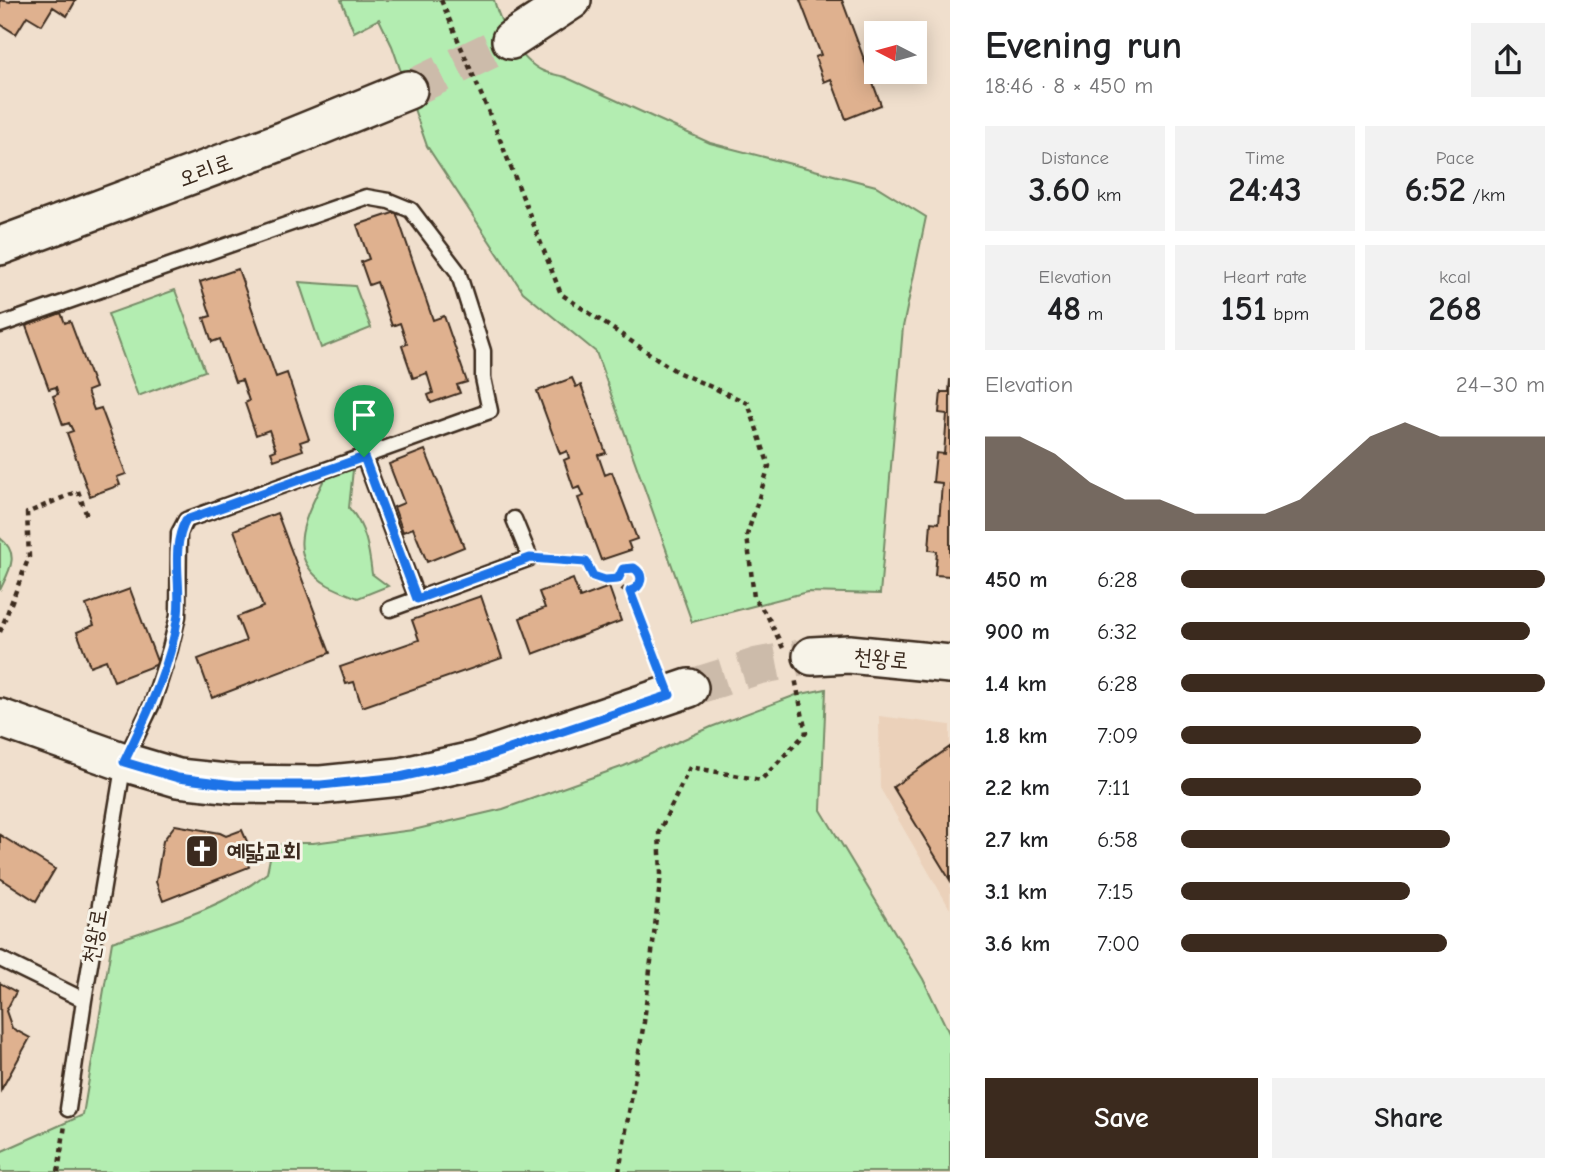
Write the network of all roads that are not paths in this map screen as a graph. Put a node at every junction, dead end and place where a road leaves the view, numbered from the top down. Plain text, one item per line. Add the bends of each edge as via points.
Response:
1 (572, 0) edge
2 (511, 40) tunnel mouth
3 (408, 90) tunnel mouth
4 (0, 246) edge
5 (0, 325) edge
6 (364, 457) junction
7 (514, 519) dead end
8 (417, 599) junction
9 (390, 609) dead end
10 (798, 662) tunnel mouth
11 (950, 664) edge
12 (679, 692) tunnel mouth
13 (0, 718) edge
14 (124, 762) junction
15 (0, 959) edge
16 (83, 1000) junction
17 (68, 1109) road end

1 - 2 street
3 - 4 street, 오리로
5 - 6 lane, 천왕로 via 366,197 389,201 411,210 458,272 483,351 490,411
6 - 8 lane
6 - 14 lane, 천왕로 via 186,520 179,533 178,616 170,649 153,702
7 - 8 lane via 530,558
8 - 9 lane
10 - 11 street, 천왕로 via 849,654
12 - 14 street via 477,760 400,777 321,785 235,785 178,778
13 - 14 street
14 - 16 lane, 천왕로
15 - 16 lane
16 - 17 lane, 천왕로

